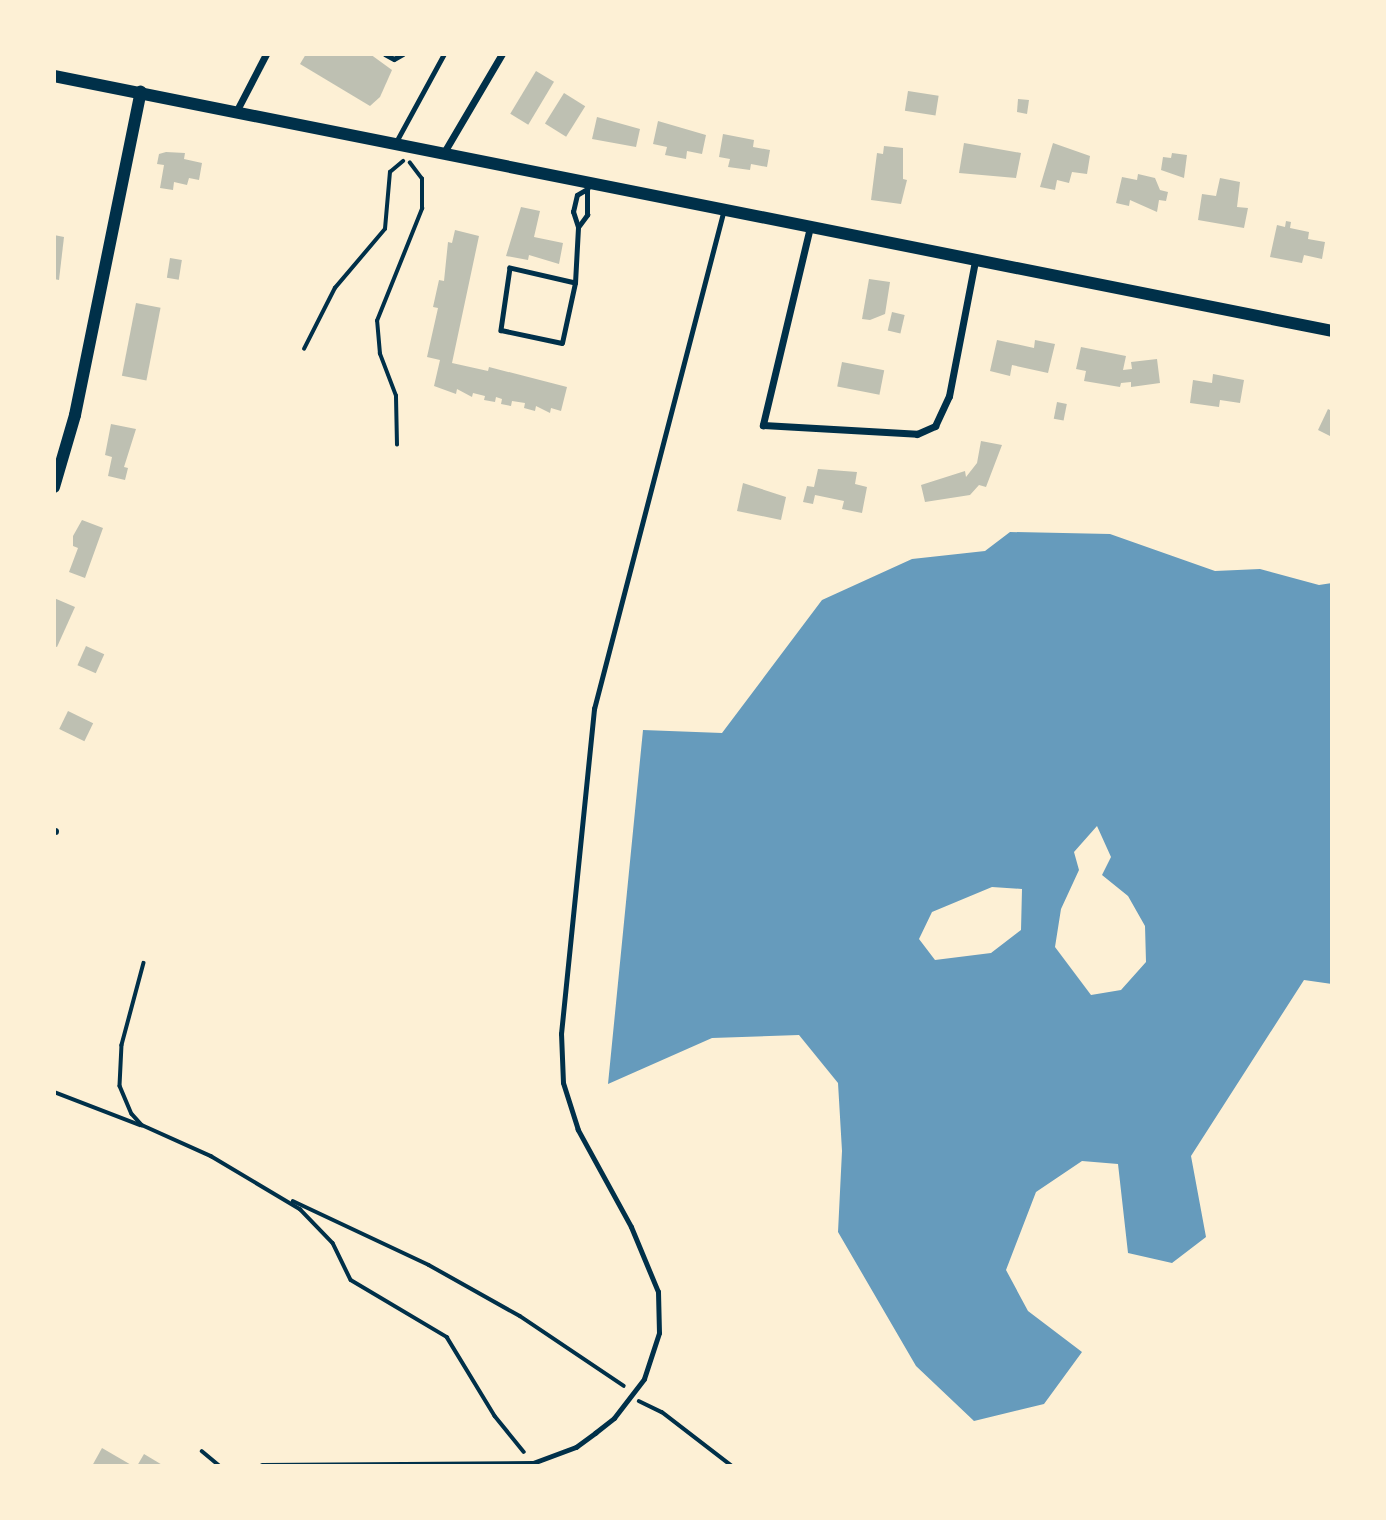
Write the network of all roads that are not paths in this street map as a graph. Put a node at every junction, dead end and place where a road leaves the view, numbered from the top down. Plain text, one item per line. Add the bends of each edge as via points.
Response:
1 (266, 54) edge
2 (385, 54) edge
3 (403, 54) edge
4 (444, 54) edge
5 (502, 54) edge
6 (54, 76) edge
7 (141, 92) junction
8 (237, 110) junction
9 (395, 143) junction
10 (443, 154) junction
11 (588, 185) junction
12 (723, 212) junction
13 (578, 227) junction
14 (810, 227) junction
15 (975, 261) junction
16 (575, 283) junction
17 (1332, 331) edge
18 (54, 487) edge
19 (262, 1465) edge

1 - 8 street
2 - 3 lane via 394,59
4 - 9 lane
5 - 10 street
6 - 7 main road
7 - 8 main road
7 - 18 main road via 75,415
8 - 9 main road
9 - 10 main road
10 - 11 main road
11 - 12 main road
11 - 13 lane via 591,199
11 - 13 lane via 575,204
12 - 14 main road
12 - 19 lane via 594,709 561,1034 563,1083 578,1130 631,1227 658,1292 659,1333 644,1379 632,1397 576,1447 533,1463
13 - 16 lane
14 - 15 main road
14 - 15 street via 763,425 917,435 935,426 949,396
15 - 17 main road
16 - 16 lane via 562,343 501,330 510,268

